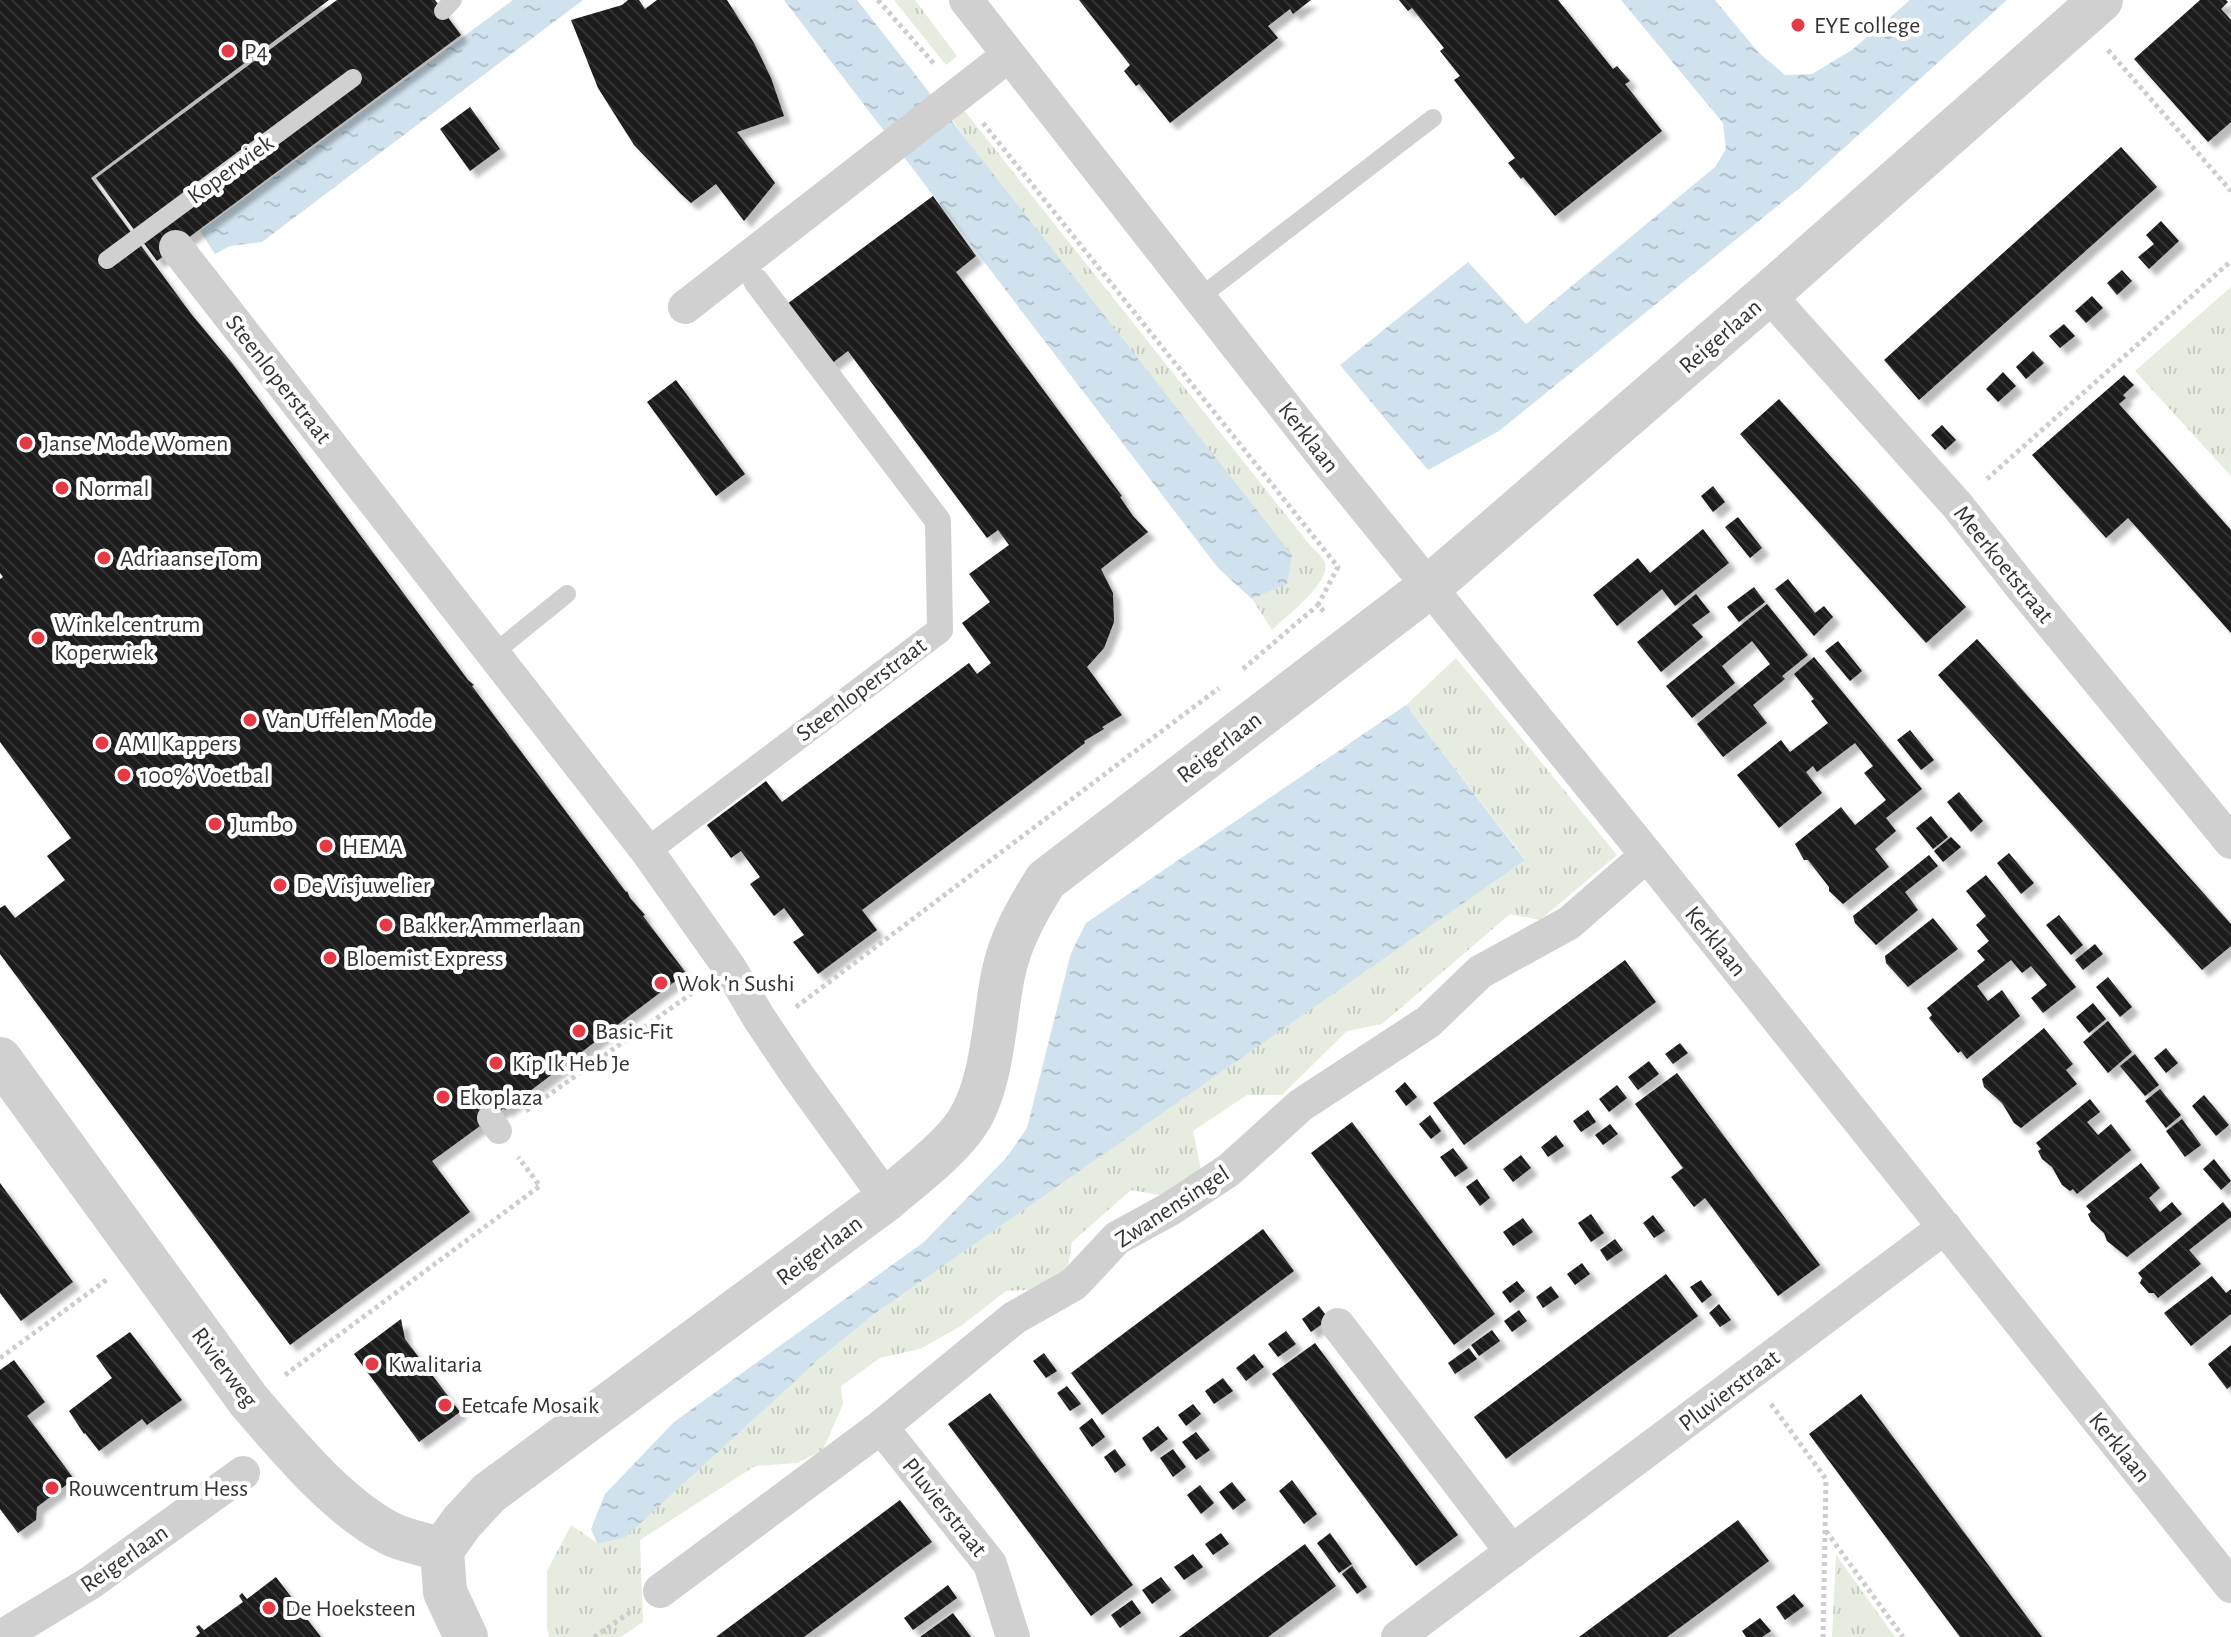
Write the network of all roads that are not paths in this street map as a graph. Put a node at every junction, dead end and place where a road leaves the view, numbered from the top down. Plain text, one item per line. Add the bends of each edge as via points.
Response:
1 (966, 0) edge
2 (2090, 9) edge
3 (1009, 55) junction
4 (353, 78) dead end
5 (1433, 118) dead end
6 (176, 247) dead end
7 (107, 260) dead end
8 (756, 281) dead end
9 (1768, 294) junction
10 (1200, 297) junction
11 (685, 307) dead end
12 (1429, 587) junction
13 (567, 594) dead end
14 (494, 653) junction
15 (2231, 842) edge
16 (647, 851) junction
17 (1647, 855) junction
18 (0, 1059) edge
19 (887, 1199) junction
20 (1945, 1227) junction
21 (1338, 1325) dead end
22 (881, 1427) junction
23 (243, 1473) dead end
24 (442, 1550) junction
25 (1512, 1552) junction
26 (2231, 1586) edge
27 (660, 1591) dead end
28 (1, 1637) edge
29 (466, 1637) edge
30 (1013, 1637) edge
31 (1398, 1637) edge

1 - 3 street, Kerklaan
2 - 9 street, Reigerlaan
3 - 10 street, Kerklaan
3 - 11 street
4 - 7 lane, Koperwiek
5 - 10 lane
6 - 14 street, Steenloperstraat
8 - 16 street, Steenloperstraat via 938,521 940,630
9 - 12 street, Reigerlaan
9 - 15 street, Meerkoetstraat via 1957,505
10 - 12 street, Kerklaan
12 - 17 street, Kerklaan
12 - 19 street, Reigerlaan via 1046,880 1022,917 1003,973 995,1037 967,1123
13 - 14 lane
14 - 16 street, Steenloperstraat
16 - 19 street, Steenloperstraat
17 - 20 street, Kerklaan
17 - 22 street, Zwanensingel via 1569,923 1480,972 1428,1022 1301,1105 1229,1170 1117,1238 1074,1284 1014,1318
18 - 24 street, Rivierweg via 249,1401 351,1505 389,1533
19 - 24 street, Reigerlaan via 489,1493
20 - 25 street, Pluvierstraat
20 - 26 street, Kerklaan
21 - 25 street
22 - 27 street, Zwanensingel
22 - 30 street, Pluvierstraat via 990,1564
23 - 28 street, Reigerlaan via 90,1583
24 - 29 street via 445,1592
25 - 31 street, Pluvierstraat

